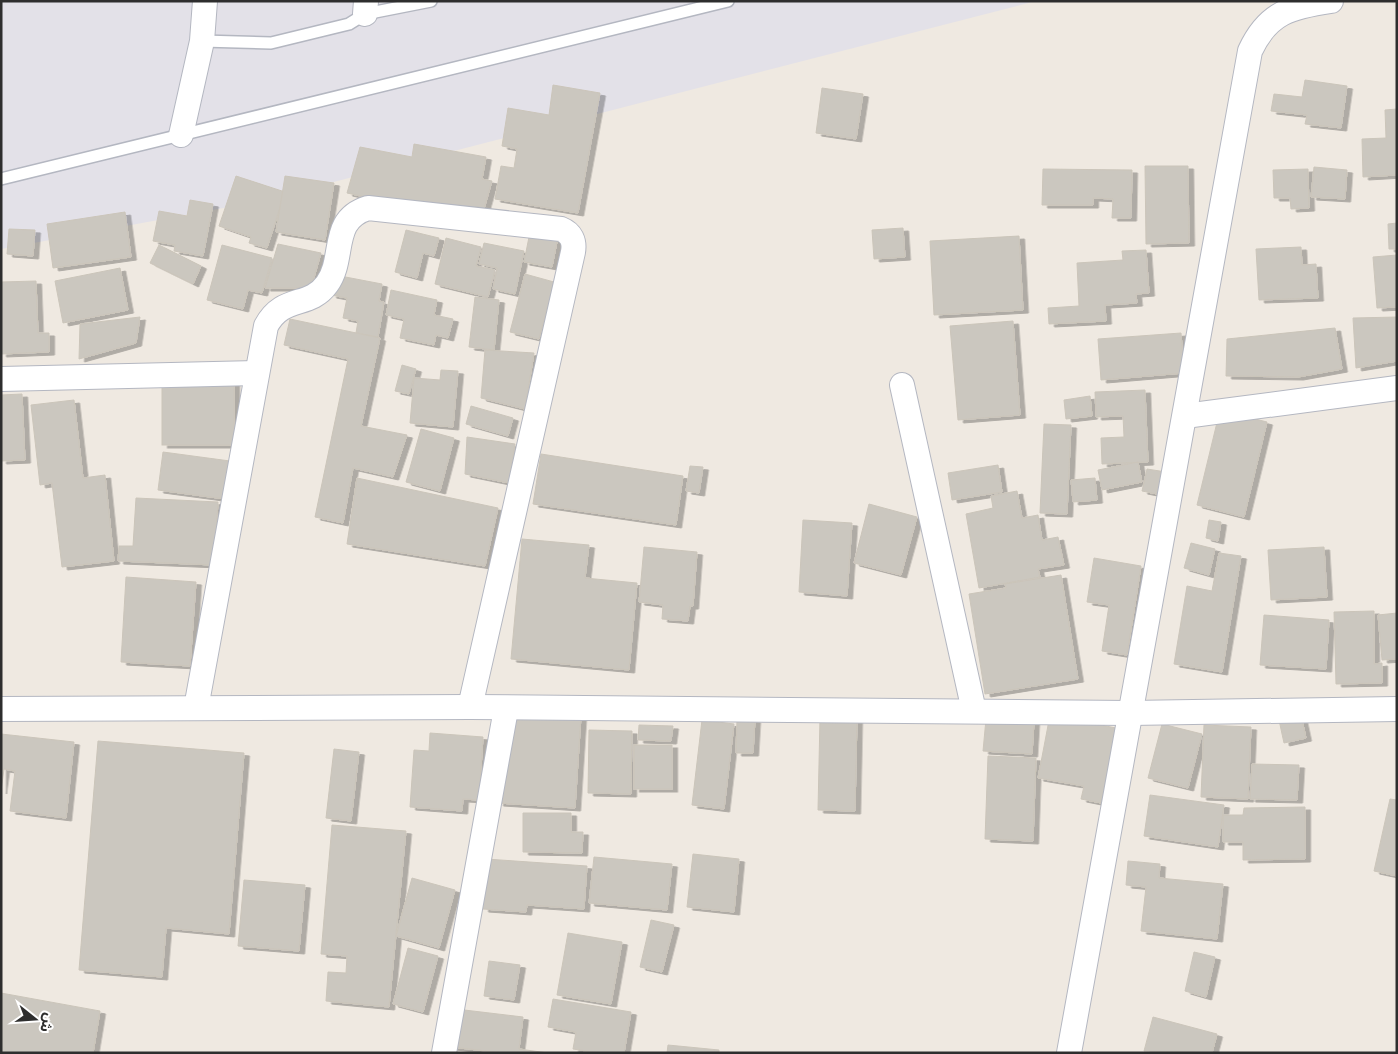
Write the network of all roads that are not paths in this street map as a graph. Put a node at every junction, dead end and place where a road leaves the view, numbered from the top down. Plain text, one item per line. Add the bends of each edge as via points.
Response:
1 (205, 1) edge
2 (431, 1) edge
3 (728, 1) edge
4 (1331, 1) edge
5 (366, 8) edge
6 (202, 41) junction
7 (181, 135) junction
8 (1, 179) edge
9 (257, 373) junction
10 (1, 380) edge
11 (902, 385) dead end
12 (1397, 388) edge
13 (1185, 416) junction
14 (470, 707) junction
15 (196, 708) junction
16 (1, 709) edge
17 (506, 709) junction
18 (1397, 709) edge
19 (974, 711) junction
20 (1130, 713) junction
21 (444, 1053) edge
22 (1069, 1053) edge

1 - 6 street
2 - 5 lane
3 - 7 lane
4 - 13 street via 1287,10 1258,34 1250,51
5 - 6 lane via 349,24 271,43
6 - 7 street
7 - 8 lane
9 - 10 street
9 - 14 street via 266,326 271,317 287,304 313,296 327,284 344,225 359,211 378,209 556,228 570,235 573,252
9 - 15 street
11 - 19 street
12 - 13 street
13 - 20 street
14 - 15 street
14 - 17 street
15 - 16 street
17 - 19 street
17 - 21 street
18 - 20 street
19 - 20 street
20 - 22 street

